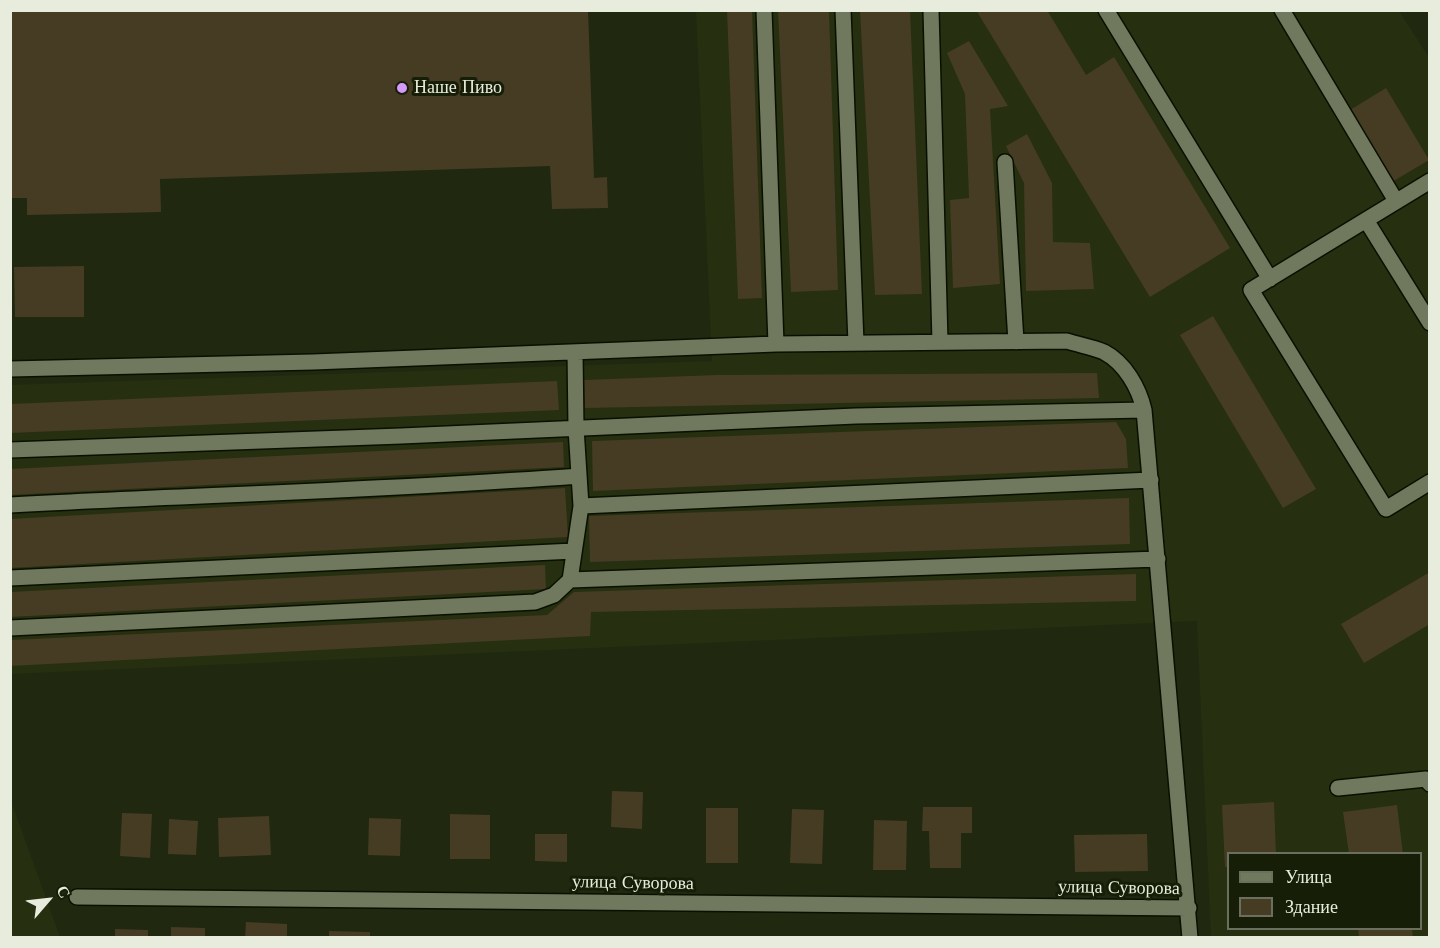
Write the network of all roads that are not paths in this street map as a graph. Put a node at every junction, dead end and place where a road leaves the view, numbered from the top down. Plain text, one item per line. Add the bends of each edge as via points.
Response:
1 (764, 10) edge
2 (843, 10) edge
3 (932, 10) edge
4 (1106, 10) edge
5 (1282, 10) edge
6 (1005, 162) dead end
7 (1430, 181) edge
8 (1396, 201) junction
9 (1366, 220) junction
10 (1270, 279) junction
11 (1430, 323) edge
12 (940, 342) junction
13 (1016, 342) junction
14 (856, 343) junction
15 (776, 344) junction
16 (575, 352) junction
17 (10, 369) edge
18 (1144, 410) junction
19 (576, 428) junction
20 (10, 450) edge
21 (579, 476) junction
22 (1151, 480) junction
23 (1430, 482) edge
24 (10, 505) edge
25 (581, 506) junction
26 (574, 551) junction
27 (1158, 559) junction
28 (10, 578) edge
29 (570, 580) junction
30 (10, 628) edge
31 (1430, 784) edge
32 (1338, 788) dead end
33 (77, 897) dead end
34 (1189, 908) junction
35 (1190, 938) edge

1 - 15 street
2 - 14 street
3 - 12 street
4 - 10 street
5 - 8 street
6 - 13 street
7 - 8 street
8 - 9 street
9 - 10 street
9 - 11 street
10 - 23 street via 1251,290 1386,509
12 - 13 street
12 - 14 street
13 - 18 street via 1067,341 1105,352 1125,370
14 - 15 street
15 - 16 street
16 - 17 street
16 - 19 street
18 - 19 street via 856,416
18 - 22 street
19 - 20 street
19 - 21 street
21 - 24 street
21 - 25 street
22 - 25 street
22 - 27 street
25 - 26 street
26 - 28 street
26 - 29 street
27 - 29 street
27 - 34 street
29 - 30 street via 554,595 535,602
31 - 32 street via 1426,779
33 - 34 street, улица Суворова
34 - 35 street

